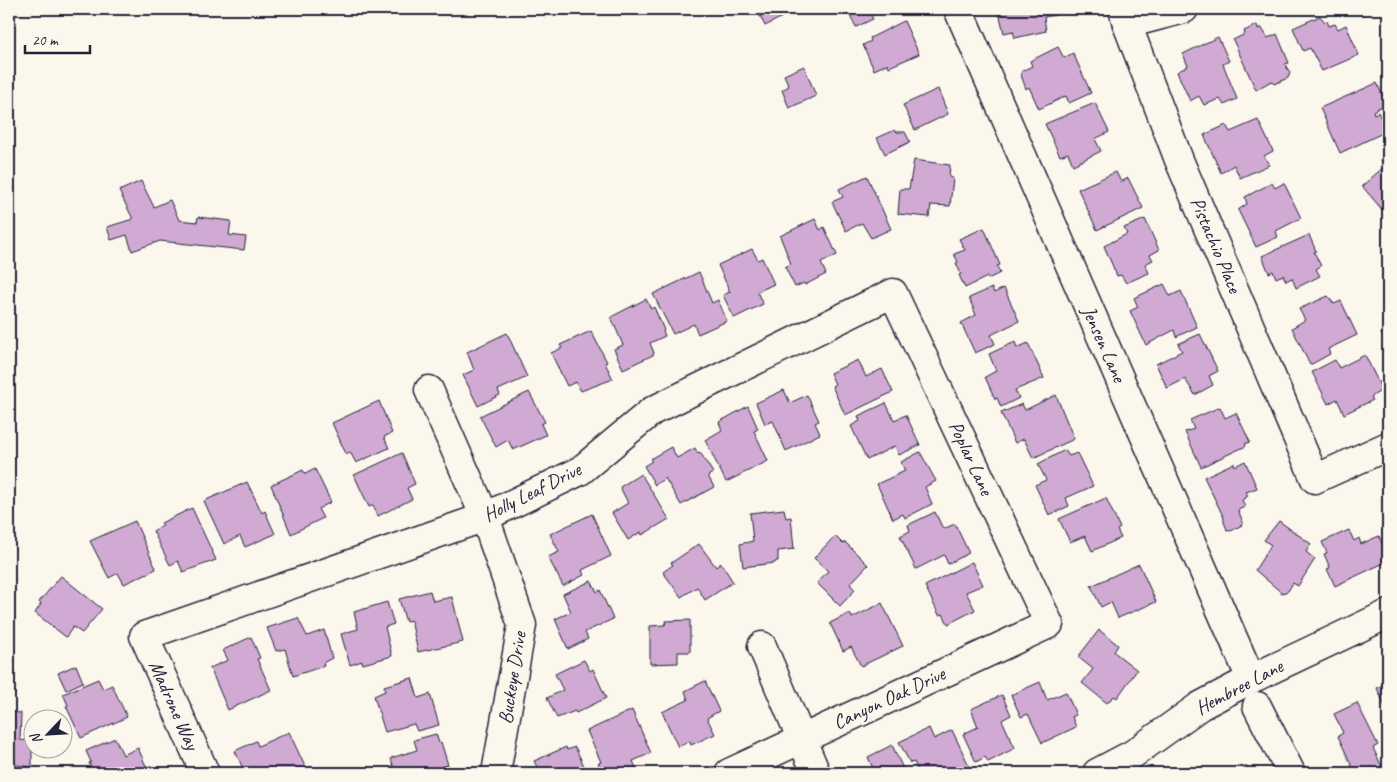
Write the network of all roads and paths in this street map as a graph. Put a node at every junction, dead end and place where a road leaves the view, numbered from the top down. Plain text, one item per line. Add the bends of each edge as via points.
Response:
1 (958, 9) edge
2 (1184, 9) edge
3 (1125, 17) edge
4 (893, 293) joint
5 (429, 390) dead end
6 (1388, 446) edge
7 (485, 517) junction
8 (1388, 614) edge
9 (1049, 624) joint
10 (144, 636) joint
11 (762, 646) dead end
12 (1251, 679) junction
13 (1257, 706) dead end
14 (802, 739) junction
15 (205, 773) edge
16 (496, 773) edge
17 (728, 773) edge
18 (816, 773) edge
19 (1097, 773) edge
20 (1291, 773) edge

1 - 12 street, Jensen Lane
2 - 3 street
3 - 6 street, Pistachio Place via 1179,160 1316,479
4 - 7 street, Holly Leaf Drive via 652,411 580,471
4 - 9 street, Poplar Lane
5 - 7 street, Buckeye Drive
7 - 10 street, Holly Leaf Drive
7 - 16 street, Buckeye Drive via 522,625
8 - 12 street, Hembree Lane
9 - 14 street, Canyon Oak Drive
10 - 15 street, Madrone Way
11 - 14 street
12 - 19 street, Hembree Lane via 1200,706 1133,754
13 - 20 street
14 - 17 street, Canyon Oak Drive
14 - 18 street

